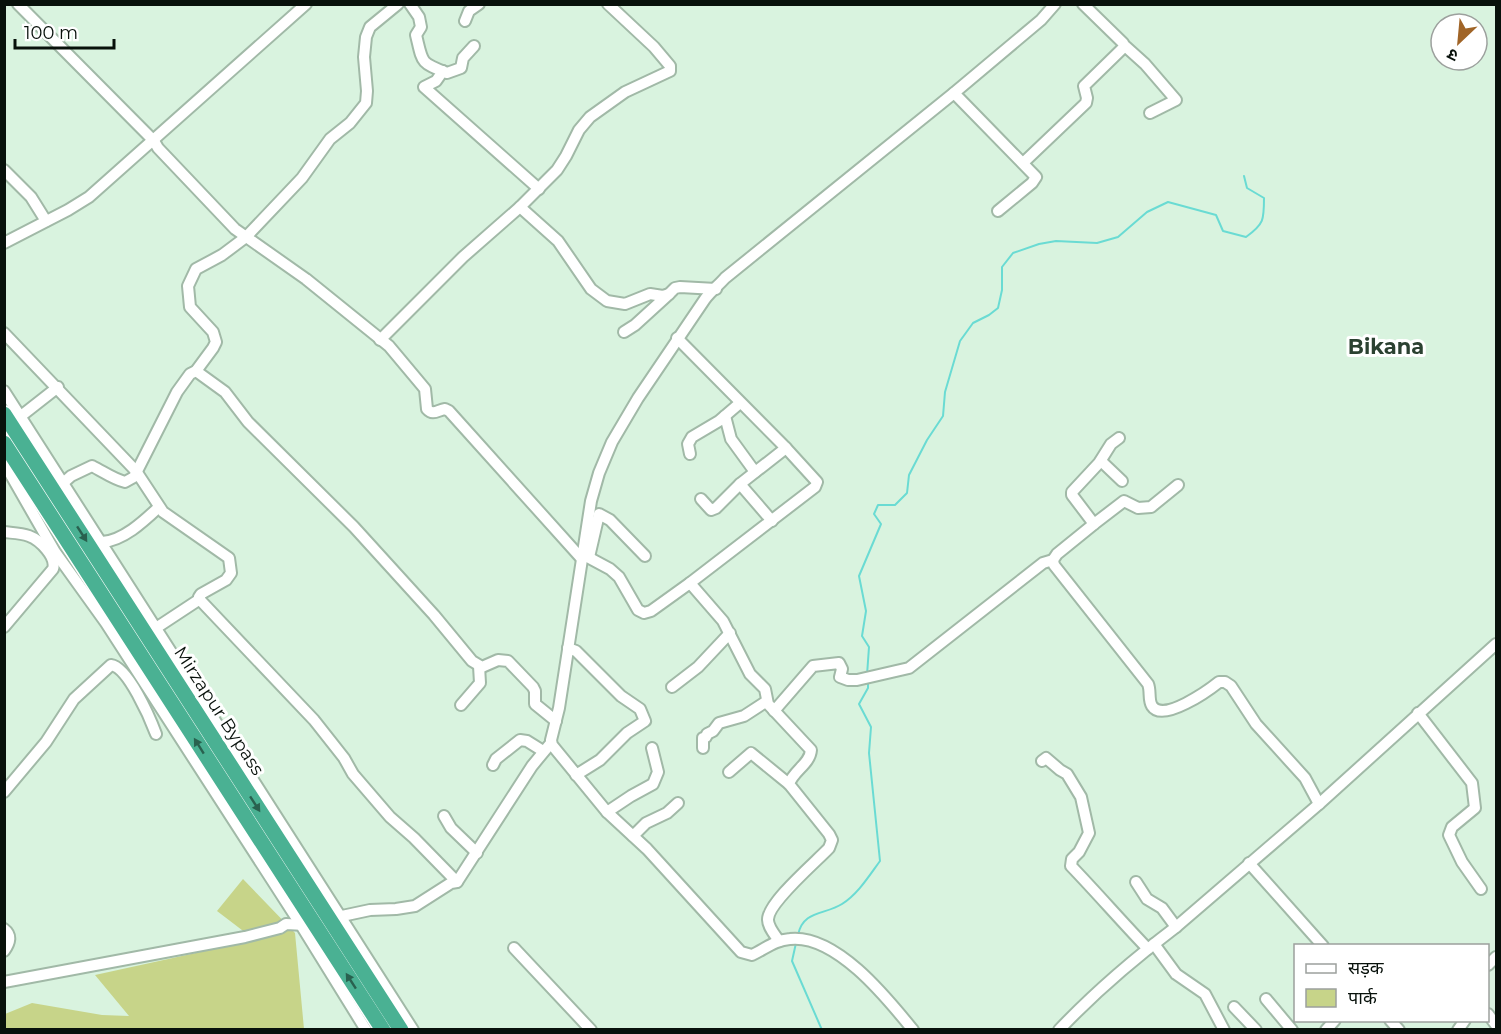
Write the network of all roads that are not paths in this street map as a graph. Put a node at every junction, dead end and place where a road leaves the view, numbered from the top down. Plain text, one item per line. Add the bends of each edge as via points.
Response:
1 (18, 4) edge
2 (306, 4) edge
3 (398, 4) edge
4 (410, 4) edge
5 (479, 4) edge
6 (608, 4) edge
7 (1055, 4) edge
8 (1083, 4) edge
9 (465, 21) dead end
10 (474, 46) dead end
11 (1125, 46) junction
12 (443, 71) junction
13 (954, 93) junction
14 (1150, 112) dead end
15 (155, 143) junction
16 (1023, 163) junction
17 (4, 170) edge
18 (539, 189) junction
19 (519, 207) junction
20 (998, 211) dead end
21 (46, 221) junction
22 (246, 237) junction
23 (4, 243) edge
24 (716, 289) junction
25 (669, 294) junction
26 (624, 332) dead end
27 (4, 333) edge
28 (380, 340) junction
29 (679, 340) junction
30 (196, 371) junction
31 (58, 387) junction
32 (4, 391) edge
33 (740, 403) junction
34 (4, 414) edge
35 (21, 416) junction
36 (724, 416) junction
37 (1119, 438) dead end
38 (4, 443) edge
39 (786, 448) junction
40 (690, 454) dead end
41 (1101, 461) junction
42 (4, 463) edge
43 (136, 471) junction
44 (755, 472) junction
45 (1122, 481) dead end
46 (62, 484) junction
47 (740, 484) junction
48 (1178, 485) dead end
49 (701, 499) dead end
50 (159, 507) junction
51 (772, 521) junction
52 (1094, 524) junction
53 (4, 532) edge
54 (102, 542) junction
55 (584, 556) junction
56 (645, 556) dead end
57 (1053, 560) junction
58 (690, 583) junction
59 (200, 598) junction
60 (4, 627) edge
61 (156, 628) junction
62 (730, 633) junction
63 (1497, 644) edge
64 (568, 648) junction
65 (128, 659) junction
66 (117, 666) junction
67 (479, 666) junction
68 (672, 687) dead end
69 (767, 701) junction
70 (461, 705) dead end
71 (774, 711) junction
72 (1418, 713) junction
73 (556, 721) junction
74 (156, 734) dead end
75 (547, 747) junction
76 (652, 748) dead end
77 (704, 748) dead end
78 (1042, 761) dead end
79 (493, 765) dead end
80 (729, 772) dead end
81 (576, 775) junction
82 (789, 784) junction
83 (4, 792) edge
84 (678, 803) dead end
85 (1319, 804) junction
86 (607, 812) junction
87 (444, 816) dead end
88 (633, 836) junction
89 (477, 853) junction
90 (1249, 863) junction
91 (457, 882) junction
92 (1136, 882) dead end
93 (1481, 889) dead end
94 (342, 916) dead end
95 (305, 925) junction
96 (1176, 927) junction
97 (4, 929) edge
98 (779, 941) junction
99 (1322, 944) edge
100 (1151, 947) junction
101 (514, 948) dead end
102 (4, 951) edge
103 (4, 982) edge
104 (1266, 999) dead end
105 (1234, 1007) dead end
106 (366, 1029) edge
107 (383, 1029) edge
108 (401, 1029) edge
109 (413, 1029) edge
110 (591, 1029) edge
111 (914, 1029) edge
112 (1059, 1029) edge
113 (1224, 1029) edge
114 (1256, 1029) edge
115 (1292, 1029) edge

1 - 15 street
2 - 15 street
3 - 22 street via 370,27 366,37 366,103
4 - 12 street via 421,27 416,35 421,60
5 - 9 street via 469,11
6 - 18 street via 654,47 671,69 596,112 579,130 561,165
7 - 13 street via 1035,26
8 - 11 street
10 - 12 street via 459,69
11 - 14 street via 1176,99
11 - 16 street via 1084,86 1086,103
12 - 18 street via 424,87
13 - 16 street
13 - 24 street
15 - 21 street via 89,197
15 - 22 street
16 - 20 street via 1035,180
17 - 21 street via 31,197
18 - 19 street
19 - 25 street via 558,241 591,289 607,301 625,304 650,294
19 - 28 street
21 - 23 street
22 - 28 street via 306,279
22 - 30 street via 196,269 188,286 190,307 216,339
24 - 25 street via 680,287
24 - 29 street via 705,299
25 - 26 street
27 - 31 street
28 - 55 street via 423,386 427,409 435,413 449,411
29 - 33 street
29 - 55 street via 604,457 594,487
30 - 43 street via 177,392
30 - 67 street via 225,392 248,422 354,527
31 - 35 street
31 - 43 street
32 - 35 street
33 - 36 street
33 - 39 street
34 -> 108 highway, Mirzapur Bypass
35 - 46 street
36 - 40 street via 692,437 688,444
36 - 44 street via 731,439
37 - 41 street
107 -> 38 highway
39 - 44 street
39 - 51 street via 817,482
41 - 45 street
41 - 52 street via 1072,494
42 - 65 street via 55,552
43 - 46 street via 125,482 92,466
43 - 50 street
44 - 47 street
46 - 54 street
47 - 49 street via 711,510
47 - 51 street
48 - 52 street via 1151,507 1138,508 1124,501
50 - 54 street via 143,522 111,541
50 - 59 street via 229,558 231,569 226,580
51 - 58 street
52 - 57 street
53 - 60 street via 36,540 55,565
54 - 61 street
55 - 56 street via 599,514
55 - 58 street via 619,577 638,610 644,613
55 - 64 street
57 - 71 street via 1043,563 1000,595 909,668 848,680 840,676 839,663 813,666
57 - 85 street via 1148,684 1156,710 1181,706 1219,682 1228,684 1256,724 1308,782
58 - 62 street
59 - 61 street
59 - 91 street via 314,720 390,817
61 - 109 street
62 - 68 street via 699,667
62 - 69 street via 750,674 765,689
63 - 72 street
64 - 73 street
64 - 81 street via 640,709 645,721
65 - 66 street
65 - 95 street
66 - 74 street via 138,696
66 - 83 street via 108,667 74,699 46,742
67 - 70 street via 480,683
67 - 73 street via 501,659 507,661 533,687 535,704
69 - 71 street
69 - 77 street via 744,716 719,723 703,738
71 - 82 street via 811,750
72 - 85 street
72 - 93 street via 1473,786 1475,808 1452,827 1449,836
73 - 75 street
75 - 79 street via 520,740
75 - 81 street
75 - 89 street
76 - 86 street via 658,772 653,784
78 - 100 street via 1047,758 1067,774 1081,797 1089,833 1071,866 1136,939
80 - 82 street via 751,753
81 - 86 street
82 - 98 street via 832,840 829,848 771,909 769,924
84 - 88 street
85 - 90 street
86 - 88 street
87 - 89 street
88 - 98 street via 741,952 752,955
89 - 91 street
90 - 96 street
90 - 99 street
91 - 94 street via 415,906
92 - 96 street via 1147,899 1162,908
95 - 103 street via 286,924 244,937
95 - 106 street
96 - 100 street
97 - 102 street via 10,940
98 - 111 street via 801,939 835,953 866,978
100 - 112 street
100 - 113 street via 1176,974 1205,994
101 - 110 street
104 - 115 street
105 - 114 street

